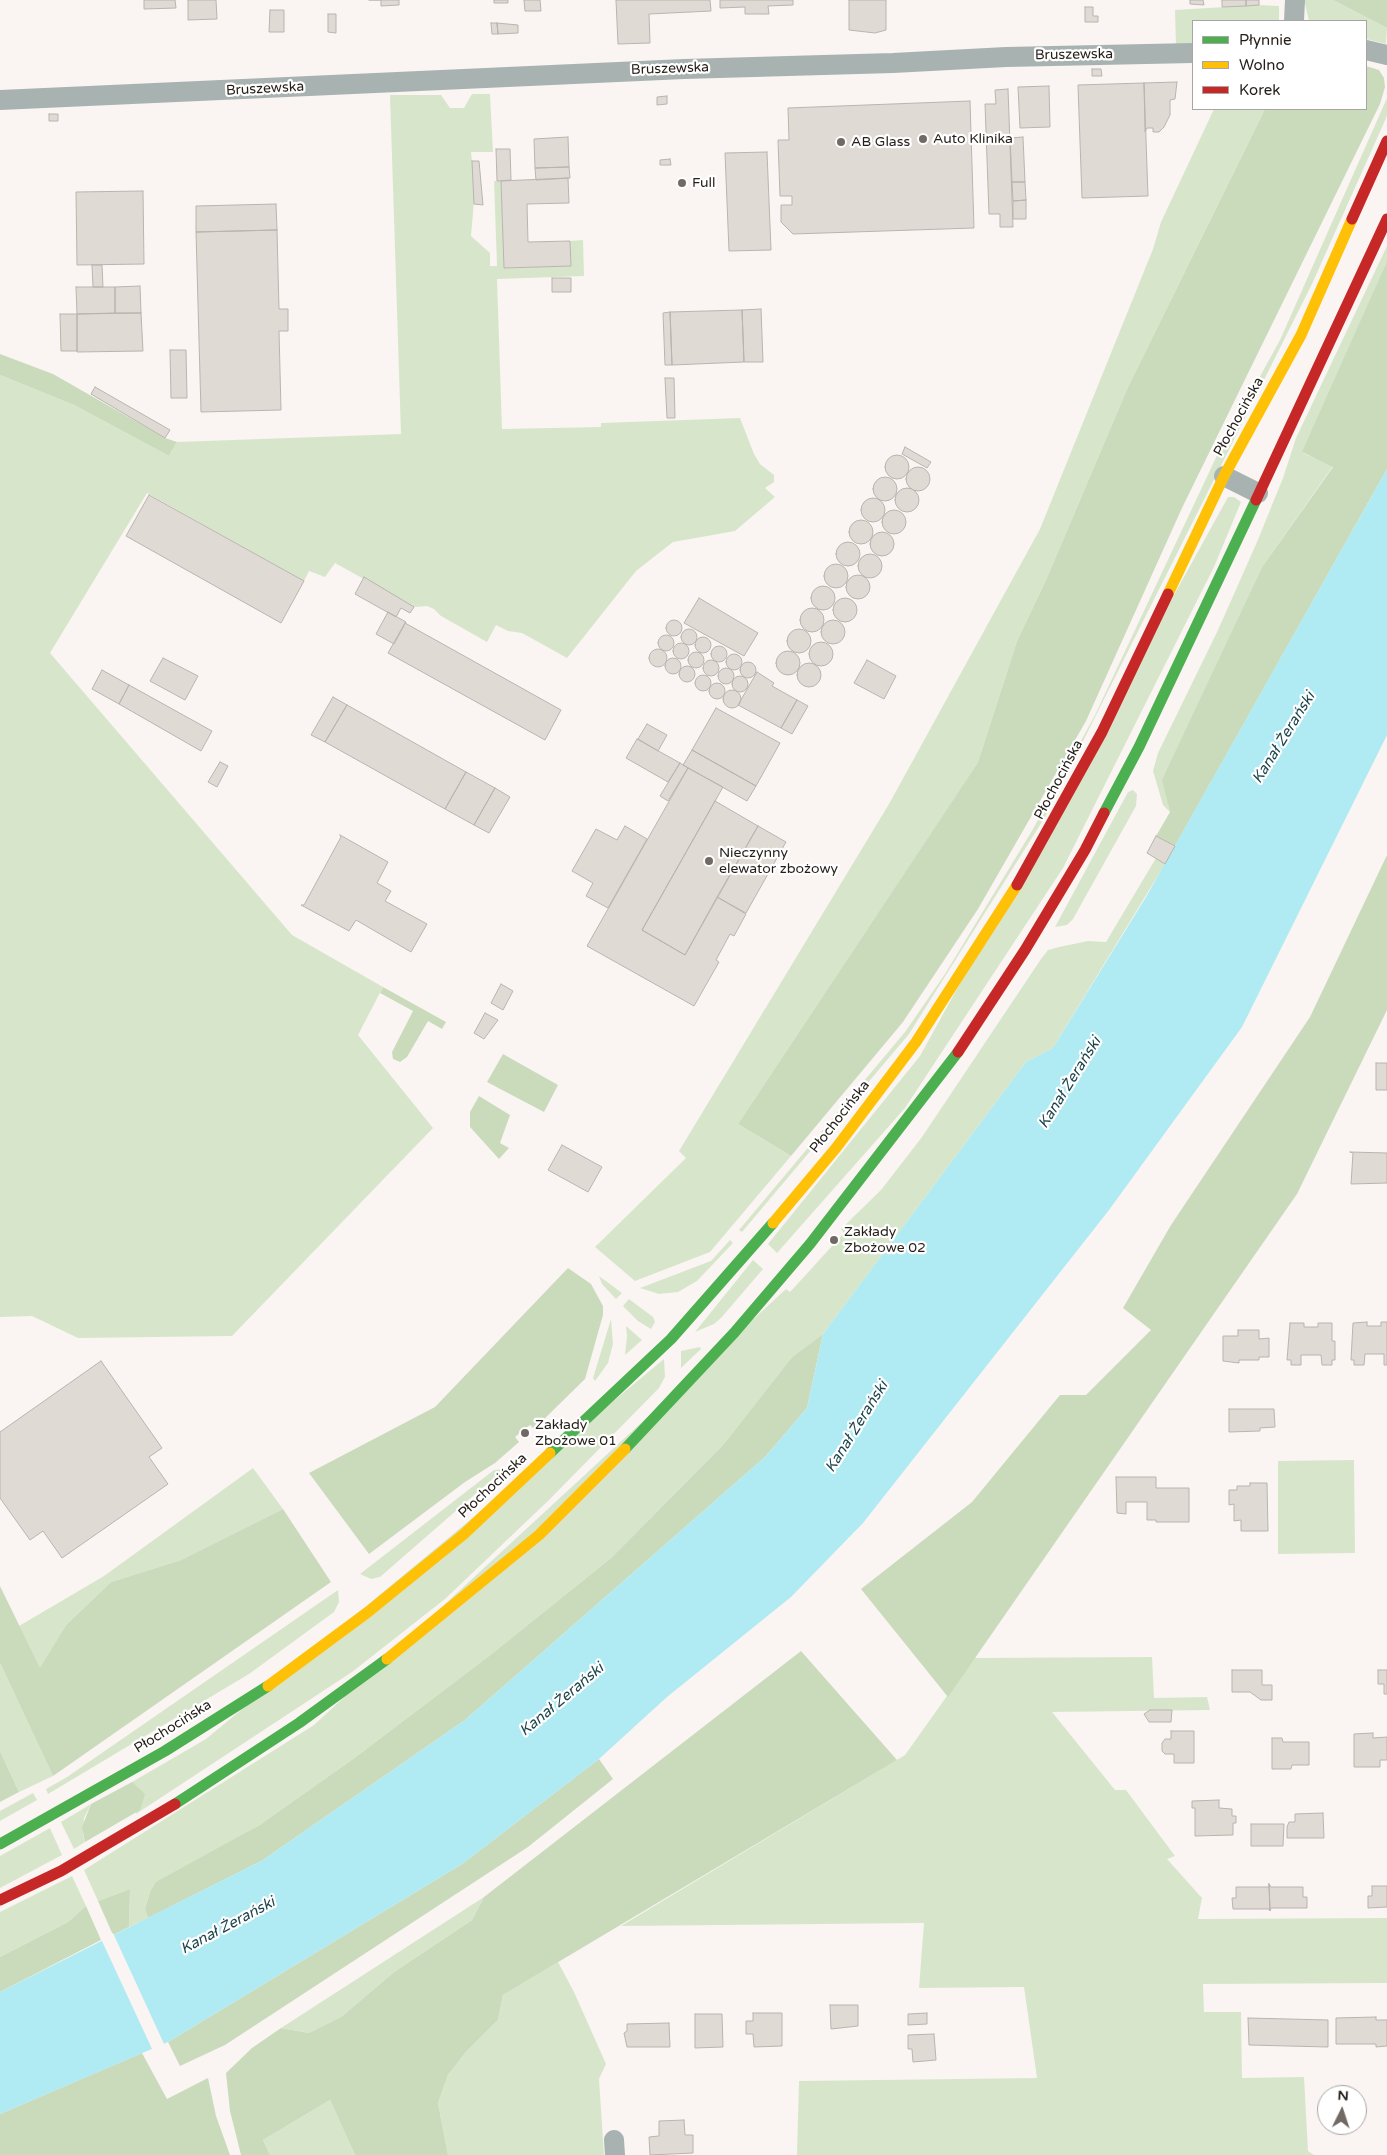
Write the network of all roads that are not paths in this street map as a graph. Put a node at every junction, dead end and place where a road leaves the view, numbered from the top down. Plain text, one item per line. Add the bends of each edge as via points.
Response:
1 (1295, 0) edge
2 (1294, 20) edge
3 (1367, 50) edge
4 (1192, 53) edge
5 (1387, 55) edge
6 (0, 100) edge
7 (1387, 141) edge
8 (1387, 219) edge
9 (1224, 476) junction
10 (1258, 494) junction
11 (0, 1844) edge
12 (0, 1900) edge

1 - 2 street
3 - 5 street
4 - 6 street, Bruszewska via 1006,56 693,68
7 - 9 main road, Płochocińska via 1301,335
8 - 10 main road
9 - 10 street
9 - 11 main road, Płochocińska via 1102,732 1004,907 916,1042 836,1148 746,1256 671,1339 591,1416 464,1534 368,1612 267,1686 164,1751
10 - 12 main road via 1139,747 1085,850 1025,950 912,1115 810,1244 734,1333 539,1535 402,1648 299,1723 188,1796 61,1871

